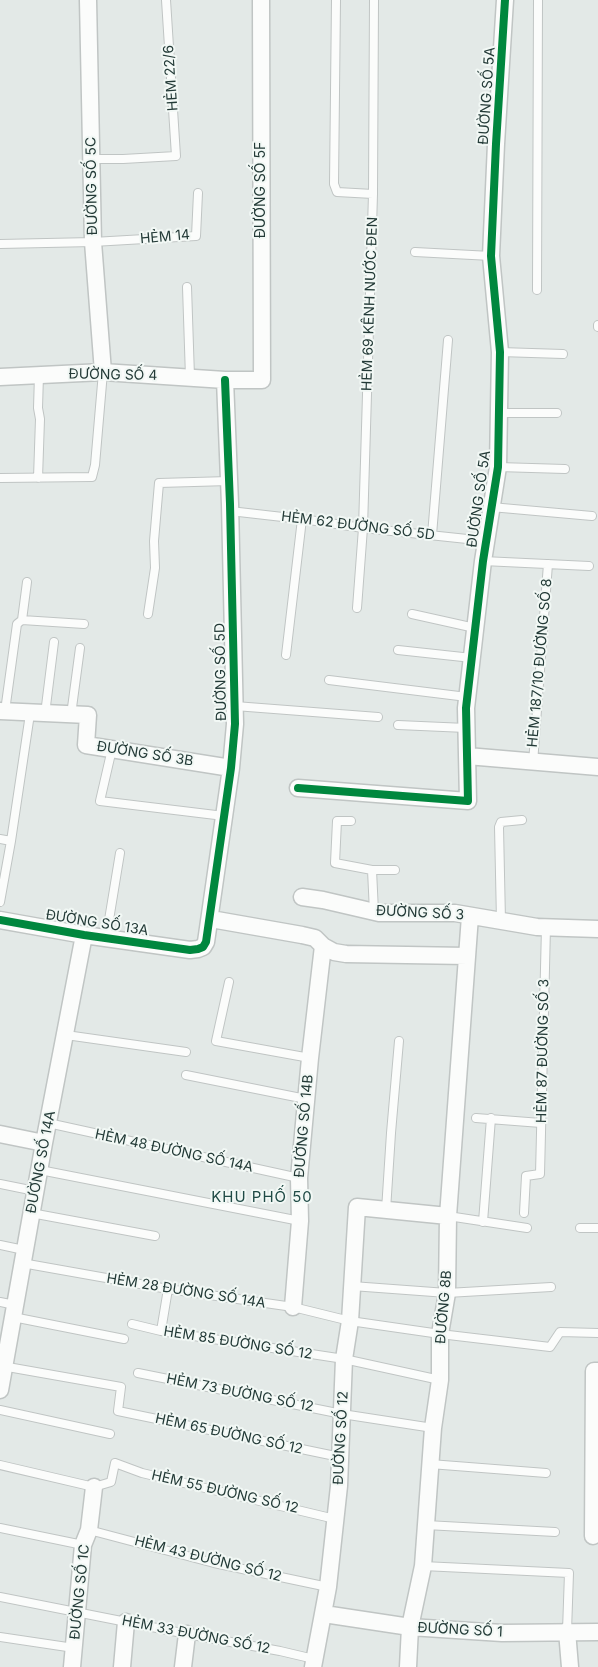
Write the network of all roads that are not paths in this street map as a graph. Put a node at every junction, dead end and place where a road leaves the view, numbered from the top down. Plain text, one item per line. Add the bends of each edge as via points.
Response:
1 (88, 0) edge
2 (166, 0) edge
3 (261, 0) edge
4 (336, 0) edge
5 (374, 0) edge
6 (505, 0) edge
7 (538, 0) edge
8 (91, 159) junction
9 (198, 193) dead end
10 (374, 194) junction
11 (93, 242) junction
12 (0, 244) edge
13 (415, 252) dead end
14 (491, 256) junction
15 (186, 287) dead end
16 (537, 290) dead end
17 (448, 340) dead end
18 (500, 352) junction
19 (563, 354) dead end
20 (103, 372) junction
21 (39, 375) junction
22 (0, 377) edge
23 (190, 377) junction
24 (225, 380) junction
25 (499, 413) junction
26 (557, 413) dead end
27 (498, 467) junction
28 (565, 470) dead end
29 (0, 478) edge
30 (38, 478) junction
31 (230, 481) junction
32 (490, 507) junction
33 (230, 511) junction
34 (592, 516) dead end
35 (302, 519) junction
36 (363, 528) junction
37 (432, 535) junction
38 (486, 541) junction
39 (483, 560) junction
40 (548, 564) junction
41 (589, 566) dead end
42 (27, 582) dead end
43 (357, 608) dead end
44 (148, 614) dead end
45 (412, 614) dead end
46 (22, 620) junction
47 (84, 624) dead end
48 (475, 628) junction
49 (54, 642) dead end
50 (80, 648) dead end
51 (398, 650) dead end
52 (286, 655) dead end
53 (472, 658) junction
54 (329, 680) dead end
55 (467, 697) junction
56 (235, 706) junction
57 (3, 711) edge
58 (37, 714) junction
59 (71, 715) junction
60 (378, 717) dead end
61 (398, 725) dead end
62 (466, 728) junction
63 (112, 749) junction
64 (467, 756) junction
65 (532, 762) junction
66 (598, 767) edge
67 (231, 768) junction
68 (298, 788) dead end
69 (224, 816) junction
70 (522, 820) dead end
71 (351, 821) dead end
72 (0, 839) edge
73 (11, 841) junction
74 (120, 853) dead end
75 (372, 870) junction
76 (394, 870) dead end
77 (302, 897) dead end
78 (0, 902) edge
79 (374, 912) junction
80 (470, 916) junction
81 (210, 919) junction
82 (0, 920) edge
83 (501, 921) junction
84 (546, 927) junction
85 (598, 929) edge
86 (84, 935) junction
87 (106, 938) junction
88 (323, 946) junction
89 (190, 950) joint
90 (467, 956) junction
91 (229, 982) dead end
92 (66, 1035) junction
93 (399, 1041) dead end
94 (186, 1052) dead end
95 (310, 1058) junction
96 (186, 1075) dead end
97 (307, 1099) junction
98 (476, 1118) dead end
99 (491, 1118) junction
100 (48, 1123) junction
101 (542, 1123) junction
102 (0, 1134) edge
103 (44, 1143) junction
104 (40, 1170) junction
105 (300, 1178) junction
106 (0, 1184) edge
107 (36, 1191) junction
108 (386, 1210) junction
109 (524, 1213) dead end
110 (31, 1214) junction
111 (448, 1216) junction
112 (300, 1221) junction
113 (483, 1222) junction
114 (527, 1228) dead end
115 (580, 1228) dead end
116 (598, 1228) edge
117 (154, 1236) dead end
118 (0, 1245) edge
119 (23, 1257) junction
120 (352, 1286) junction
121 (551, 1287) dead end
122 (168, 1289) junction
123 (447, 1294) junction
124 (293, 1307) junction
125 (9, 1308) edge
126 (350, 1321) junction
127 (132, 1324) dead end
128 (161, 1331) junction
129 (440, 1334) junction
130 (598, 1334) edge
131 (124, 1340) dead end
132 (344, 1359) junction
133 (2, 1366) edge
134 (598, 1371) edge
135 (138, 1373) dead end
136 (440, 1380) junction
137 (0, 1390) edge
138 (0, 1410) edge
139 (342, 1414) junction
140 (433, 1428) junction
141 (110, 1434) dead end
142 (340, 1457) junction
143 (430, 1464) junction
144 (0, 1465) edge
145 (546, 1473) dead end
146 (94, 1487) junction
147 (335, 1519) junction
148 (426, 1525) junction
149 (0, 1528) edge
150 (555, 1532) dead end
151 (593, 1536) dead end
152 (86, 1538) junction
153 (423, 1566) junction
154 (328, 1587) junction
155 (0, 1597) edge
156 (77, 1612) junction
157 (324, 1614) junction
158 (126, 1622) junction
159 (410, 1628) junction
160 (567, 1631) junction
161 (598, 1632) edge
162 (186, 1634) junction
163 (0, 1637) edge
164 (74, 1648) junction
165 (314, 1663) edge
166 (72, 1667) edge
167 (122, 1667) edge
168 (183, 1667) edge
169 (408, 1667) edge
170 (570, 1667) edge

1 - 8 street, ĐƯỜNG SỐ 5C
2 - 8 lane, HẺM 22/6 via 176,156
3 - 24 street, ĐƯỜNG SỐ 5F via 262,380
4 - 10 lane via 334,184 337,192
5 - 10 lane, HẺM 69 KÊNH NƯỚC ĐEN
6 - 14 street, ĐƯỜNG SỐ 5A
7 - 16 lane
8 - 11 street, ĐƯỜNG SỐ 5C
9 - 11 lane, HẺM 14 via 196,236
10 - 36 lane, HẺM 69 KÊNH NƯỚC ĐEN
11 - 12 lane
11 - 20 street, ĐƯỜNG SỐ 5C
13 - 14 lane
14 - 18 street, ĐƯỜNG SỐ 5A
15 - 23 lane
17 - 37 lane
18 - 19 lane
18 - 25 street, ĐƯỜNG SỐ 5A
20 - 21 street, ĐƯỜNG SỐ 4
20 - 23 street, ĐƯỜNG SỐ 4
20 - 30 lane via 92,477
21 - 22 street, ĐƯỜNG SỐ 4
21 - 30 lane
23 - 24 street, ĐƯỜNG SỐ 4
24 - 31 street, ĐƯỜNG SỐ 5D
25 - 26 lane
25 - 27 street, ĐƯỜNG SỐ 5A
27 - 28 lane
27 - 32 street, ĐƯỜNG SỐ 5A
29 - 30 lane
31 - 33 street, ĐƯỜNG SỐ 5D
31 - 44 lane via 159,483 154,541 156,568
32 - 34 lane
32 - 38 street, ĐƯỜNG SỐ 5A
33 - 35 lane, HẺM 62 ĐƯỜNG SỐ 5D
33 - 56 street, ĐƯỜNG SỐ 5D
35 - 36 lane, HẺM 62 ĐƯỜNG SỐ 5D
35 - 52 lane
36 - 37 lane, HẺM 62 ĐƯỜNG SỐ 5D
36 - 43 lane, HẺM 69 KÊNH NƯỚC ĐEN
37 - 38 lane, HẺM 62 ĐƯỜNG SỐ 5D
38 - 39 street, ĐƯỜNG SỐ 5A
39 - 40 lane
39 - 48 street, ĐƯỜNG SỐ 5A
40 - 41 lane
40 - 65 lane, HẺM 187/10 ĐƯỜNG SỐ 8
42 - 46 lane
45 - 48 lane
46 - 47 lane
46 - 57 lane via 16,624
48 - 53 street, ĐƯỜNG SỐ 5A
49 - 58 lane
50 - 59 lane
51 - 53 lane
53 - 55 street, ĐƯỜNG SỐ 5A
54 - 55 lane
55 - 62 street, ĐƯỜNG SỐ 5A
56 - 60 lane
56 - 67 street, ĐƯỜNG SỐ 5D
57 - 58 street, ĐƯỜNG SỐ 3B
58 - 59 street, ĐƯỜNG SỐ 3B
58 - 73 lane
59 - 63 street, ĐƯỜNG SỐ 3B via 88,715 86,745
61 - 62 lane
62 - 64 street, ĐƯỜNG SỐ 5A
63 - 67 street, ĐƯỜNG SỐ 3B
63 - 69 lane via 100,801
64 - 65 street
64 - 68 street, ĐƯỜNG SỐ 5A via 468,801
65 - 66 street
67 - 69 street, ĐƯỜNG SỐ 5D
69 - 81 street, ĐƯỜNG SỐ 5D
70 - 83 lane via 501,822 499,827
71 - 75 lane via 337,821 335,863
72 - 73 lane
73 - 78 lane
74 - 87 lane
75 - 76 lane
75 - 79 lane
77 - 79 street, ĐƯỜNG SỐ 3
79 - 80 street, ĐƯỜNG SỐ 3
80 - 83 street, ĐƯỜNG SỐ 3
80 - 90 street, ĐƯỜNG 8B
81 - 88 street via 302,934
81 - 89 street, ĐƯỜNG SỐ 5D via 204,946
82 - 86 street, ĐƯỜNG SỐ 13A
83 - 84 street, ĐƯỜNG SỐ 3
84 - 85 street, ĐƯỜNG SỐ 3
84 - 101 lane, HẺM 87 ĐƯỜNG SỐ 3
86 - 87 street, ĐƯỜNG SỐ 13A
86 - 92 street, ĐƯỜNG SỐ 14A
87 - 89 street, ĐƯỜNG SỐ 13A
88 - 90 street via 346,954
88 - 95 street, ĐƯỜNG SỐ 14B
90 - 111 street, ĐƯỜNG 8B
91 - 95 lane via 216,1041
92 - 94 lane
92 - 100 street, ĐƯỜNG SỐ 14A
93 - 108 lane
95 - 97 street, ĐƯỜNG SỐ 14B
96 - 97 lane
97 - 105 street, ĐƯỜNG SỐ 14B
98 - 99 lane
99 - 101 lane
99 - 113 lane
100 - 103 street, ĐƯỜNG SỐ 14A
100 - 105 lane, HẺM 48 ĐƯỜNG SỐ 14A
101 - 109 lane, HẺM 87 ĐƯỜNG SỐ 3 via 540,1174 526,1176
102 - 103 street
103 - 104 street, ĐƯỜNG SỐ 14A
104 - 107 street, ĐƯỜNG SỐ 14A
104 - 112 lane
105 - 112 street, ĐƯỜNG SỐ 14B
106 - 107 lane
107 - 110 street, ĐƯỜNG SỐ 14A
108 - 111 street
108 - 120 street, ĐƯỜNG SỐ 12 via 357,1207
110 - 117 lane
110 - 119 street, ĐƯỜNG SỐ 14A
111 - 113 lane
111 - 123 street, ĐƯỜNG 8B
112 - 124 street, ĐƯỜNG SỐ 14B
113 - 114 lane
115 - 116 lane
118 - 119 lane, HẺM 28 ĐƯỜNG SỐ 14A
119 - 122 lane, HẺM 28 ĐƯỜNG SỐ 14A
119 - 125 street, ĐƯỜNG SỐ 14A
120 - 123 lane
120 - 126 street, ĐƯỜNG SỐ 12
121 - 123 lane
122 - 124 lane, HẺM 28 ĐƯỜNG SỐ 14A
122 - 128 lane
123 - 129 street, ĐƯỜNG 8B
124 - 126 lane, HẺM 28 ĐƯỜNG SỐ 14A
125 - 131 lane
125 - 133 street, ĐƯỜNG SỐ 14A
126 - 129 lane, HẺM 28 ĐƯỜNG SỐ 14A
126 - 132 street, ĐƯỜNG SỐ 12
127 - 128 lane, HẺM 85 ĐƯỜNG SỐ 12
128 - 132 lane, HẺM 85 ĐƯỜNG SỐ 12
129 - 130 lane, HẺM 28 ĐƯỜNG SỐ 14A via 550,1347 560,1332
129 - 136 street, ĐƯỜNG 8B
132 - 136 lane, HẺM 85 ĐƯỜNG SỐ 12
132 - 139 street, ĐƯỜNG SỐ 12
133 - 137 street, ĐƯỜNG SỐ 14A
133 - 142 lane, HẺM 65 ĐƯỜNG SỐ 12 via 120,1387 118,1411
134 - 151 street via 594,1371
135 - 139 lane, HẺM 73 ĐƯỜNG SỐ 12
136 - 140 street, ĐƯỜNG 8B
138 - 141 lane
139 - 140 lane, HẺM 73 ĐƯỜNG SỐ 12
139 - 142 street, ĐƯỜNG SỐ 12
140 - 143 street, ĐƯỜNG 8B
142 - 147 street, ĐƯỜNG SỐ 12
143 - 145 lane
143 - 148 street, ĐƯỜNG 8B
144 - 146 lane
146 - 147 lane, HẺM 55 ĐƯỜNG SỐ 12 via 111,1482 115,1463 142,1473
146 - 152 street, ĐƯỜNG SỐ 1C
147 - 154 street, ĐƯỜNG SỐ 12
148 - 150 lane
148 - 153 street, ĐƯỜNG 8B
149 - 152 lane, HẺM 43 ĐƯỜNG SỐ 12
152 - 154 lane, HẺM 43 ĐƯỜNG SỐ 12
152 - 156 street, ĐƯỜNG SỐ 1C
153 - 159 street, ĐƯỜNG 8B
153 - 160 lane via 569,1573
154 - 157 street, ĐƯỜNG SỐ 12
155 - 156 lane, HẺM 33 ĐƯỜNG SỐ 12
156 - 158 lane, HẺM 33 ĐƯỜNG SỐ 12
156 - 164 street, ĐƯỜNG SỐ 1C
157 - 159 street, ĐƯỜNG SỐ 1
157 - 165 street, ĐƯỜNG SỐ 12
158 - 162 lane, HẺM 33 ĐƯỜNG SỐ 12
158 - 167 street
159 - 160 street, ĐƯỜNG SỐ 1 via 502,1633
159 - 169 street, ĐƯỜNG 8B
160 - 161 street, ĐƯỜNG SỐ 1
160 - 170 street
162 - 165 lane, HẺM 33 ĐƯỜNG SỐ 12 via 280,1651
162 - 168 street
163 - 164 lane
164 - 166 street, ĐƯỜNG SỐ 1C

